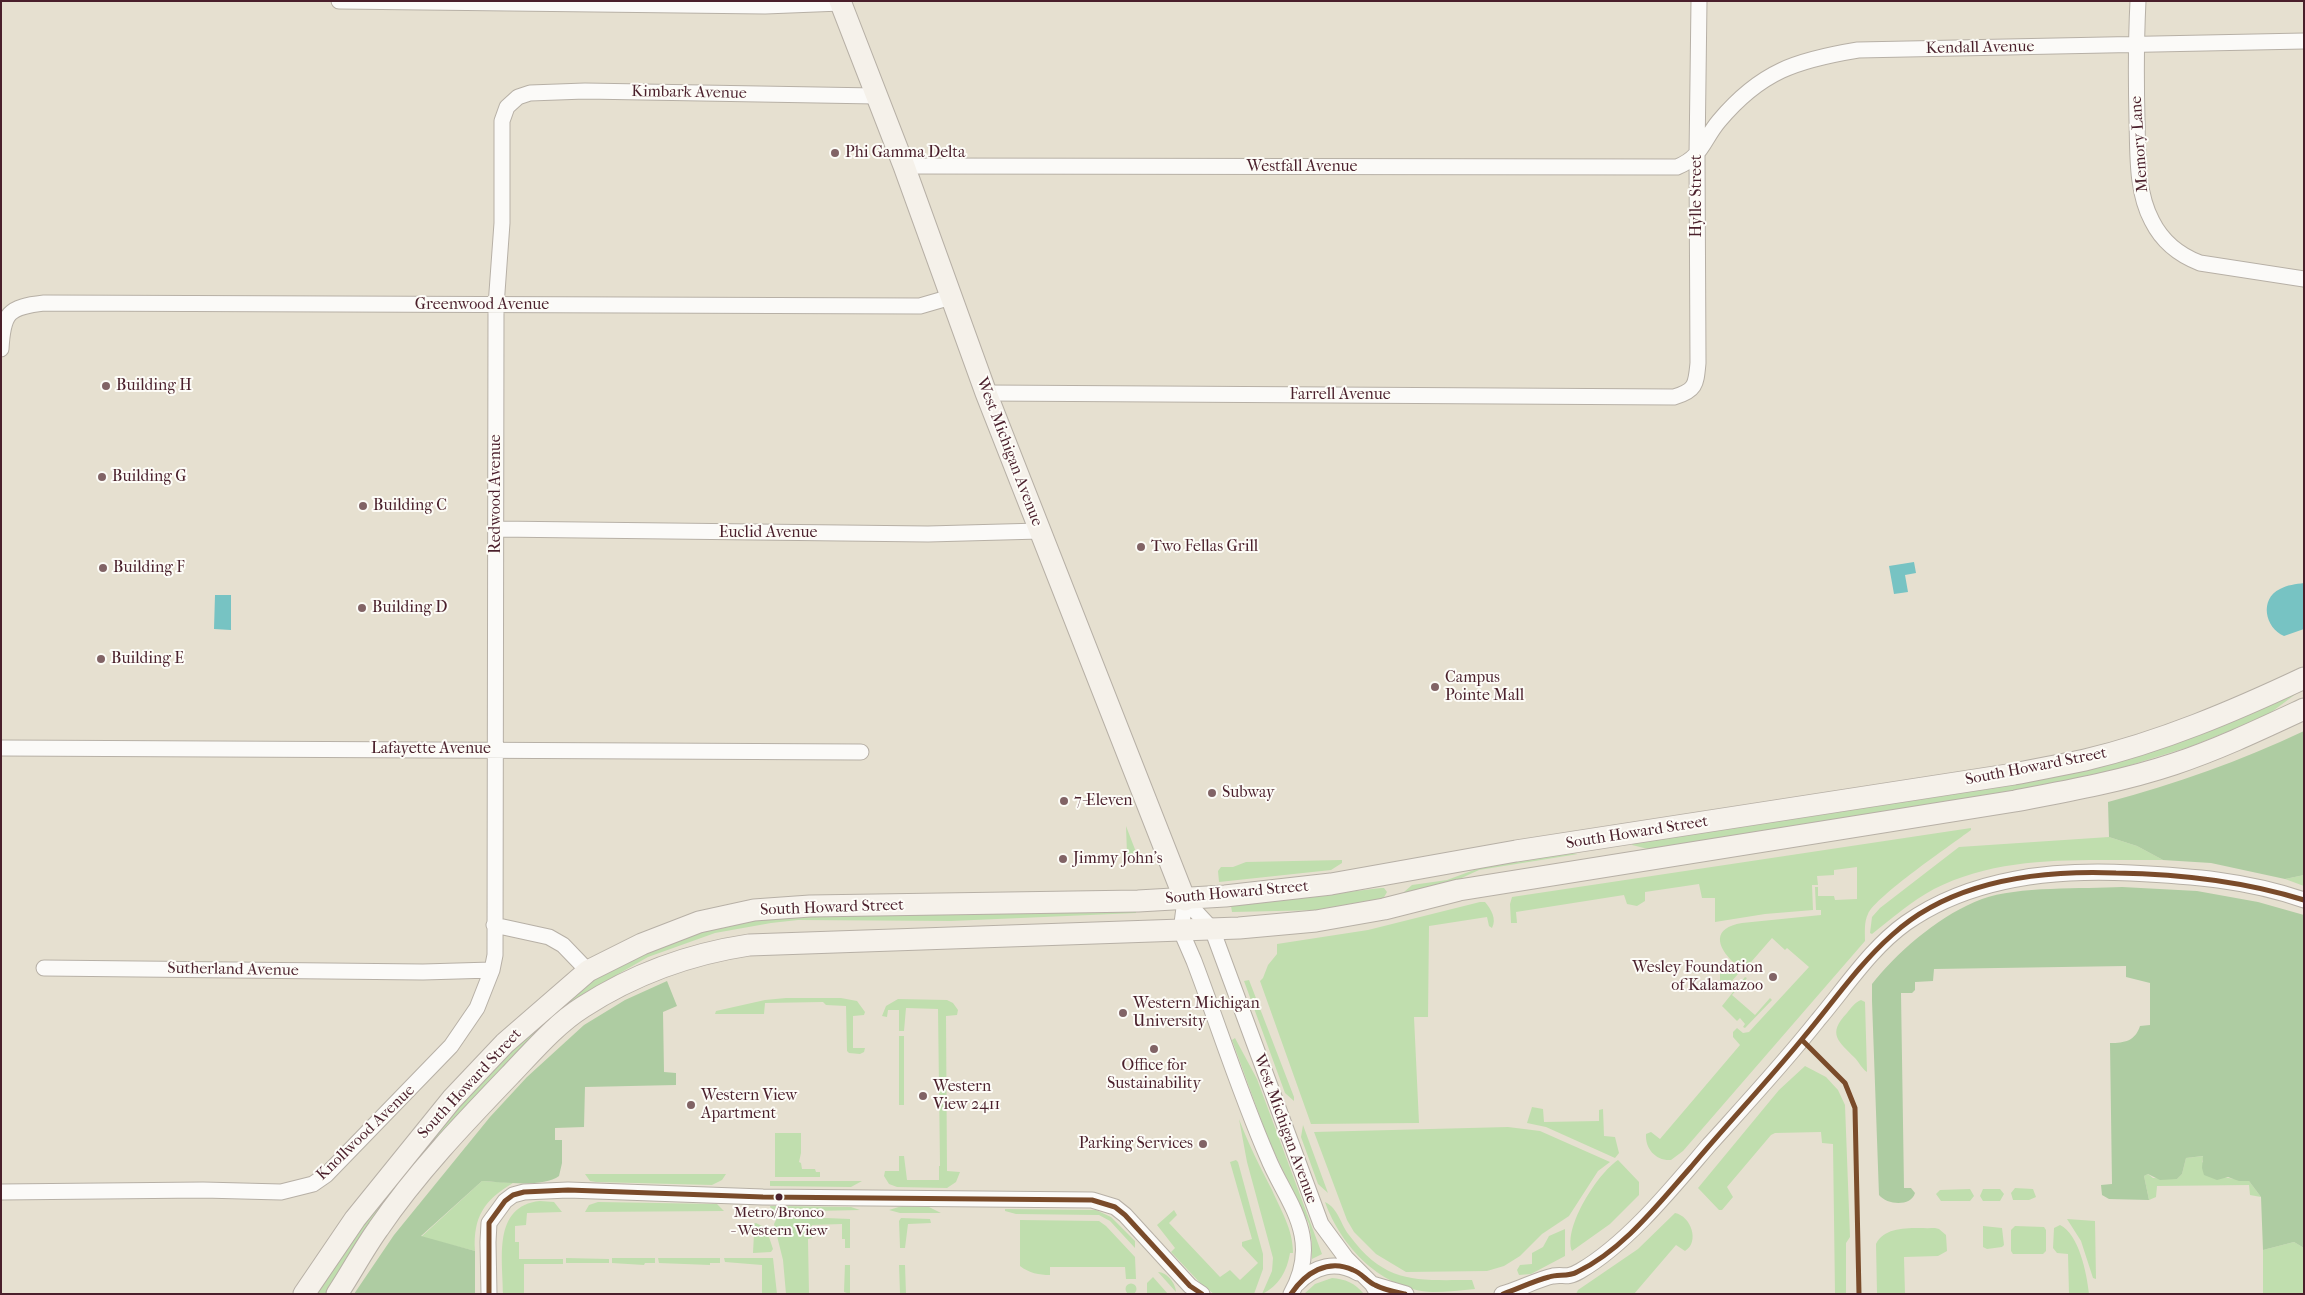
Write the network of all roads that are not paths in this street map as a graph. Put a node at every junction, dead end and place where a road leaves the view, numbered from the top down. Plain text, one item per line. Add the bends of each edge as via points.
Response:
1 (339, 1) edge
2 (1699, 1) edge
3 (2138, 1) edge
4 (840, 2) edge
5 (2304, 41) edge
6 (2136, 45) junction
7 (876, 96) junction
8 (507, 107) joint
9 (1697, 156) junction
10 (904, 166) junction
11 (2304, 278) edge
12 (951, 297) junction
13 (496, 306) junction
14 (1, 349) edge
15 (1692, 389) joint
16 (986, 393) junction
17 (496, 529) junction
18 (1040, 531) junction
19 (2304, 678) edge
20 (2304, 709) edge
21 (1, 748) edge
22 (494, 749) junction
23 (861, 752) dead end
24 (1396, 873) junction
25 (494, 881) joint
26 (1185, 900) junction
27 (2304, 900) edge
28 (1401, 904) junction
29 (494, 926) junction
30 (1212, 929) junction
31 (1181, 931) junction
32 (44, 968) dead end
33 (492, 970) junction
34 (588, 970) junction
35 (1, 1192) edge
36 (1372, 1285) edge
37 (342, 1286) edge
38 (1294, 1289) edge
39 (1195, 1291) edge
40 (304, 1294) edge
41 (489, 1294) edge
42 (1406, 1294) edge
43 (1502, 1294) edge

1 - 4 street via 756,6
2 - 9 street, Hylle Street
3 - 6 street, Memory Lane
4 - 7 street, West Michigan Avenue
5 - 6 street, Kendall Avenue
6 - 9 street, Kendall Avenue via 1858,50 1799,62 1777,72 1735,103 1709,134
6 - 11 street, Memory Lane via 2142,191 2152,222 2162,237 2185,257 2200,263
7 - 8 street, Kimbark Avenue via 585,91 530,93 518,97
7 - 10 street, West Michigan Avenue
8 - 13 street, Redwood Avenue via 502,121 502,223
9 - 10 street, Westfall Avenue via 1683,165 1668,168
9 - 15 street, Hylle Street via 1698,363 1696,384
10 - 12 street, West Michigan Avenue
12 - 13 street, Greenwood Avenue via 920,306
12 - 16 street, West Michigan Avenue
13 - 14 street, Greenwood Avenue via 44,303 22,306 6,317
13 - 17 street, Redwood Avenue
15 - 16 street, Farrell Avenue via 1674,397
16 - 18 street, West Michigan Avenue
17 - 18 street, Euclid Avenue via 928,534
17 - 22 street, Redwood Avenue
18 - 26 street, West Michigan Avenue
19 - 24 street, South Howard Street via 2246,705 2164,736 2086,760
20 - 28 street, South Howard Street via 2243,738 2173,764 2081,788 1459,890
21 - 22 street, Lafayette Avenue
22 - 23 street, Lafayette Avenue
22 - 25 street, Redwood Avenue
24 - 26 street, South Howard Street via 1332,884
24 - 28 street
25 - 29 street, Knollwood Avenue
26 - 30 street, West Michigan Avenue
26 - 31 street, West Michigan Avenue
26 - 34 street, South Howard Street via 810,906 754,910 699,922
27 - 43 street via 2242,883 2099,871 2016,877 1939,904 1897,930 1868,958 1802,1040 1670,1191 1616,1244 1568,1278 1554,1276
28 - 30 street, South Howard Street via 1316,921
29 - 33 street, Knollwood Avenue
29 - 34 street via 549,937 563,945
30 - 31 street, South Howard Street
30 - 36 street, West Michigan Avenue via 1321,1224 1346,1258
31 - 37 street, South Howard Street via 749,946 701,954 658,967 581,1008 556,1028 460,1127 378,1229
31 - 38 street, West Michigan Avenue via 1268,1159 1299,1225 1303,1250
32 - 33 street, Sutherland Avenue
33 - 35 street, Knollwood Avenue via 477,1008 452,1046 326,1175 313,1184 281,1192
34 - 40 street, South Howard Street via 505,1043 452,1099 355,1219
36 - 38 street via 1347,1267 1330,1266 1312,1271
36 - 42 street
39 - 41 street via 1125,1215 1115,1207 1092,1200 540,1191 513,1196 498,1208 489,1223

